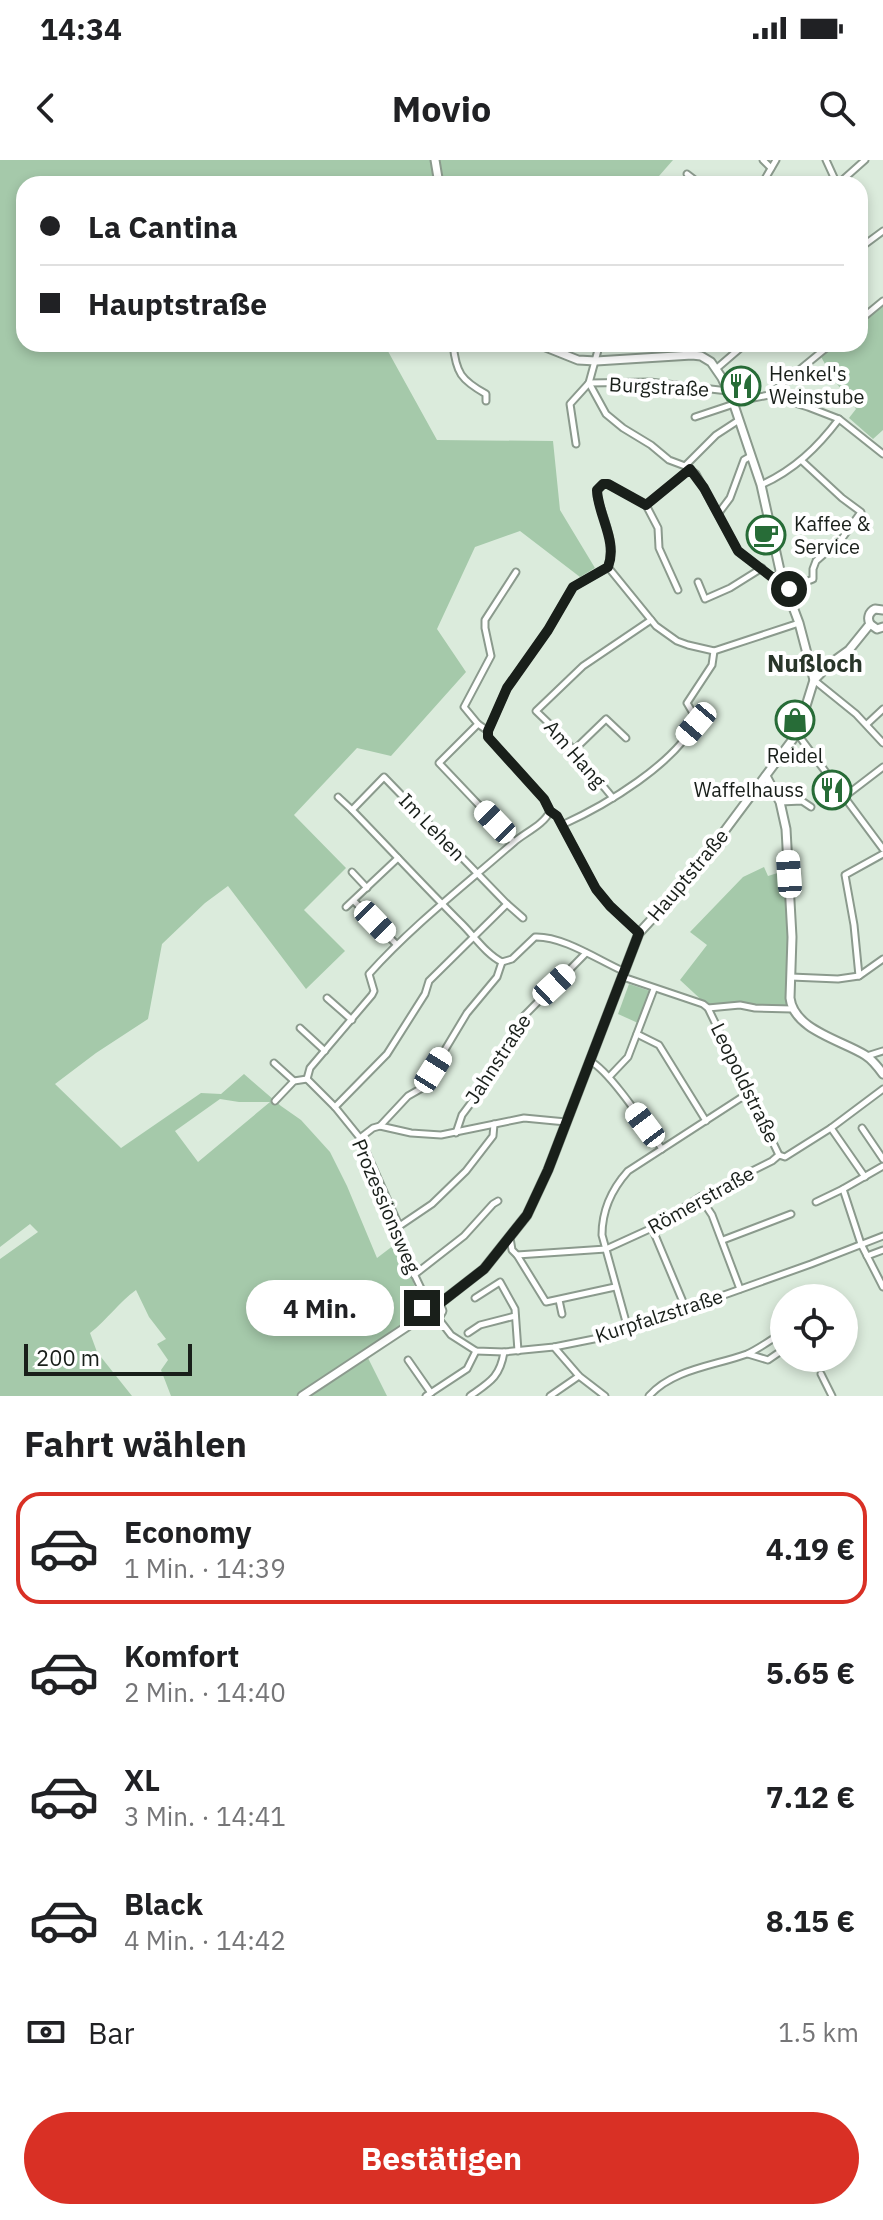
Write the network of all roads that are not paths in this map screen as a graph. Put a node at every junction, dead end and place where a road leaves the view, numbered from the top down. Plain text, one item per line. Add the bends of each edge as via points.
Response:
1 (763, 160) edge
2 (776, 160) edge
3 (865, 160) edge
4 (771, 168) junction
5 (687, 174) dead end
6 (690, 176) edge
7 (766, 176) edge
8 (847, 176) edge
9 (455, 352) edge
10 (558, 352) edge
11 (598, 352) edge
12 (736, 352) edge
13 (821, 352) edge
14 (596, 361) junction
15 (716, 369) junction
16 (589, 383) junction
17 (728, 391) junction
18 (769, 395) junction
19 (486, 401) dead end
20 (733, 403) junction
21 (695, 417) dead end
22 (839, 419) junction
23 (739, 420) junction
24 (576, 444) dead end
25 (883, 454) edge
26 (751, 456) junction
27 (802, 461) junction
28 (688, 468) junction
29 (761, 485) junction
30 (646, 505) junction
31 (718, 514) junction
32 (608, 567) junction
33 (762, 568) junction
34 (516, 572) dead end
35 (781, 575) junction
36 (698, 582) dead end
37 (678, 590) dead end
38 (786, 590) junction
39 (883, 608) edge
40 (651, 620) junction
41 (799, 623) junction
42 (870, 624) junction
43 (883, 627) edge
44 (714, 651) junction
45 (814, 680) junction
46 (883, 709) edge
47 (478, 724) junction
48 (867, 724) junction
49 (488, 731) junction
50 (796, 732) junction
51 (626, 738) dead end
52 (883, 743) edge
53 (574, 750) junction
54 (883, 767) edge
55 (766, 776) junction
56 (338, 797) dead end
57 (844, 797) junction
58 (613, 798) junction
59 (780, 802) junction
60 (811, 807) dead end
61 (352, 810) junction
62 (550, 811) junction
63 (562, 825) junction
64 (514, 842) junction
65 (883, 851) edge
66 (398, 858) junction
67 (352, 872) dead end
68 (478, 875) junction
69 (367, 888) junction
70 (354, 901) junction
71 (442, 904) junction
72 (507, 904) junction
73 (346, 907) dead end
74 (523, 918) dead end
75 (639, 933) junction
76 (475, 937) junction
77 (396, 944) junction
78 (586, 953) junction
79 (883, 959) edge
80 (502, 962) junction
81 (623, 974) junction
82 (859, 976) junction
83 (791, 977) junction
84 (654, 989) junction
85 (327, 998) dead end
86 (708, 1008) junction
87 (792, 1009) junction
88 (352, 1020) junction
89 (300, 1028) dead end
90 (637, 1034) junction
91 (325, 1051) junction
92 (883, 1051) edge
93 (867, 1056) junction
94 (589, 1061) junction
95 (274, 1063) dead end
96 (883, 1074) edge
97 (609, 1077) junction
98 (307, 1079) junction
99 (294, 1081) junction
100 (883, 1089) edge
101 (750, 1092) junction
102 (275, 1101) dead end
103 (335, 1107) junction
104 (706, 1121) junction
105 (566, 1122) junction
106 (494, 1124) junction
107 (380, 1126) junction
108 (831, 1128) junction
109 (862, 1128) dead end
110 (456, 1133) junction
111 (360, 1138) junction
112 (662, 1149) junction
113 (779, 1155) junction
114 (883, 1159) edge
115 (883, 1166) edge
116 (865, 1177) junction
117 (843, 1189) junction
118 (700, 1197) junction
119 (498, 1201) dead end
120 (816, 1202) dead end
121 (791, 1214) dead end
122 (398, 1227) junction
123 (652, 1228) junction
124 (883, 1236) edge
125 (510, 1238) junction
126 (723, 1240) junction
127 (861, 1244) junction
128 (606, 1249) junction
129 (883, 1250) edge
130 (517, 1255) junction
131 (867, 1256) junction
132 (414, 1275) junction
133 (615, 1287) junction
134 (883, 1287) edge
135 (740, 1289) junction
136 (475, 1298) dead end
137 (559, 1300) junction
138 (427, 1301) junction
139 (439, 1304) junction
140 (686, 1309) junction
141 (562, 1314) dead end
142 (423, 1316) junction
143 (515, 1316) junction
144 (438, 1318) junction
145 (628, 1329) junction
146 (468, 1333) dead end
147 (770, 1340) edge
148 (554, 1347) junction
149 (476, 1351) junction
150 (518, 1351) junction
151 (504, 1352) junction
152 (747, 1354) junction
153 (770, 1358) edge
154 (408, 1360) dead end
155 (821, 1374) dead end
156 (579, 1376) junction
157 (428, 1394) edge
158 (302, 1396) edge
159 (470, 1396) edge
160 (550, 1396) edge
161 (605, 1396) edge
162 (649, 1396) edge
163 (832, 1396) edge

1 - 4 street
2 - 4 street
3 - 8 street
4 - 7 street
5 - 6 street
9 - 19 street via 459,372 486,394
10 - 14 main road
11 - 14 street
12 - 15 street
13 - 18 street
14 - 15 main road via 692,355
14 - 16 street
15 - 17 main road
16 - 17 street, Burgstraße via 650,382
16 - 24 street via 570,404
16 - 28 street via 606,414
17 - 20 main road
18 - 20 street, Burgstraße
18 - 22 street, Burgstraße
20 - 21 street, Burgstraße
20 - 23 main road
22 - 25 street, Burgstraße
22 - 27 street
23 - 26 main road
23 - 28 street via 716,435
26 - 29 main road
26 - 31 street via 744,460
27 - 29 street
27 - 38 street via 842,498 863,509 833,551 816,561 813,579
28 - 30 street
28 - 31 street
29 - 35 main road
30 - 32 street via 608,484 597,490 611,545
30 - 37 street
31 - 33 street via 738,551
32 - 40 street
32 - 49 street via 573,587 507,688
33 - 35 street via 773,578
33 - 36 street via 705,599
34 - 47 street via 485,620 491,656 464,707
35 - 38 main road
38 - 41 main road
39 - 42 main road, Hauptstraße via 870,613
40 - 44 street via 677,641
40 - 53 street, Am Hang via 583,666 536,711
41 - 44 street
41 - 45 main road
42 - 43 main road
42 - 45 main road, Hauptstraße
44 - 58 street via 712,665 687,703 696,724 664,761
45 - 48 street
45 - 50 main road, Hauptstraße
46 - 48 street
47 - 49 street
47 - 64 street via 439,763
48 - 52 street
49 - 62 street via 489,741
50 - 55 main road, Hauptstraße
50 - 57 street
51 - 53 street via 606,719
53 - 58 street, Am Hang
54 - 57 street
55 - 59 main road
55 - 75 main road, Hauptstraße via 688,880
56 - 61 street
57 - 65 street
58 - 63 street
59 - 60 street via 802,801
59 - 83 main road via 791,896
61 - 66 street
61 - 68 street, Im Lehen via 384,777
62 - 63 street
62 - 64 street
63 - 75 street via 596,889
64 - 68 street
65 - 82 street via 845,875
66 - 69 street
66 - 71 street
67 - 69 street
68 - 71 street
68 - 72 street
69 - 70 street
70 - 73 street
70 - 77 street
71 - 76 street
71 - 77 street
72 - 74 street
72 - 76 street
75 - 81 main road, Hauptstraße
76 - 80 street
76 - 103 street via 429,981 387,1054
77 - 88 street via 369,974 374,991
78 - 80 street via 535,937
78 - 81 street
78 - 110 street, Jahnstraße via 522,1018
79 - 82 street
80 - 107 street via 422,1088
81 - 84 street, Leopoldstraße
81 - 94 main road, Hauptstraße
82 - 83 street
83 - 87 main road
84 - 86 street, Leopoldstraße
84 - 90 street
85 - 88 street
86 - 87 street
86 - 101 street, Leopoldstraße
87 - 93 main road via 799,1020
88 - 91 street
89 - 91 street
90 - 97 street via 628,1057
90 - 104 street via 659,1045
91 - 98 street
92 - 93 street
93 - 96 main road
94 - 97 street
94 - 105 main road, Hauptstraße
95 - 99 street
97 - 112 street
98 - 99 street
98 - 103 street, Prozessionsweg
99 - 102 street
100 - 108 street, Römerstraße
101 - 104 street
101 - 113 street, Leopoldstraße
103 - 111 street, Prozessionsweg
104 - 112 street
105 - 106 street via 524,1118
105 - 125 main road, Hauptstraße via 538,1193
106 - 110 street
106 - 122 street via 493,1136 466,1171
107 - 110 street
107 - 111 street
108 - 113 street, Römerstraße via 785,1157
108 - 116 street
109 - 114 street
111 - 122 street, Prozessionsweg
112 - 128 street via 628,1171 615,1187 602,1222
113 - 118 street, Römerstraße
115 - 116 street
116 - 117 street
117 - 120 street
117 - 127 street
118 - 123 street, Römerstraße
118 - 126 street
119 - 132 street
121 - 126 street
122 - 132 street, Prozessionsweg
123 - 128 street, Römerstraße
123 - 140 street
124 - 127 street, Kurpfalzstraße
125 - 130 street
125 - 139 main road, Hauptstraße via 484,1269
126 - 135 street
127 - 131 street
127 - 135 street, Kurpfalzstraße
128 - 130 street, Römerstraße
128 - 133 street
129 - 131 street
130 - 137 street via 546,1302
131 - 134 street
132 - 138 street, Prozessionsweg
133 - 137 street
133 - 145 street
135 - 140 street, Kurpfalzstraße
136 - 143 street via 500,1282
137 - 141 street
138 - 139 main road
138 - 142 main road
139 - 144 main road
140 - 145 street, Kurpfalzstraße
142 - 144 main road
142 - 158 main road
143 - 146 street
143 - 150 street
144 - 149 street via 451,1335
145 - 148 street, Kurpfalzstraße
147 - 152 street
148 - 150 street, Kurpfalzstraße
148 - 156 street
149 - 151 street, Kurpfalzstraße
149 - 157 street via 467,1369
150 - 151 street, Kurpfalzstraße
151 - 159 street via 495,1379
152 - 153 street
152 - 162 street via 681,1374
154 - 157 street
155 - 163 street
156 - 160 street
156 - 161 street

